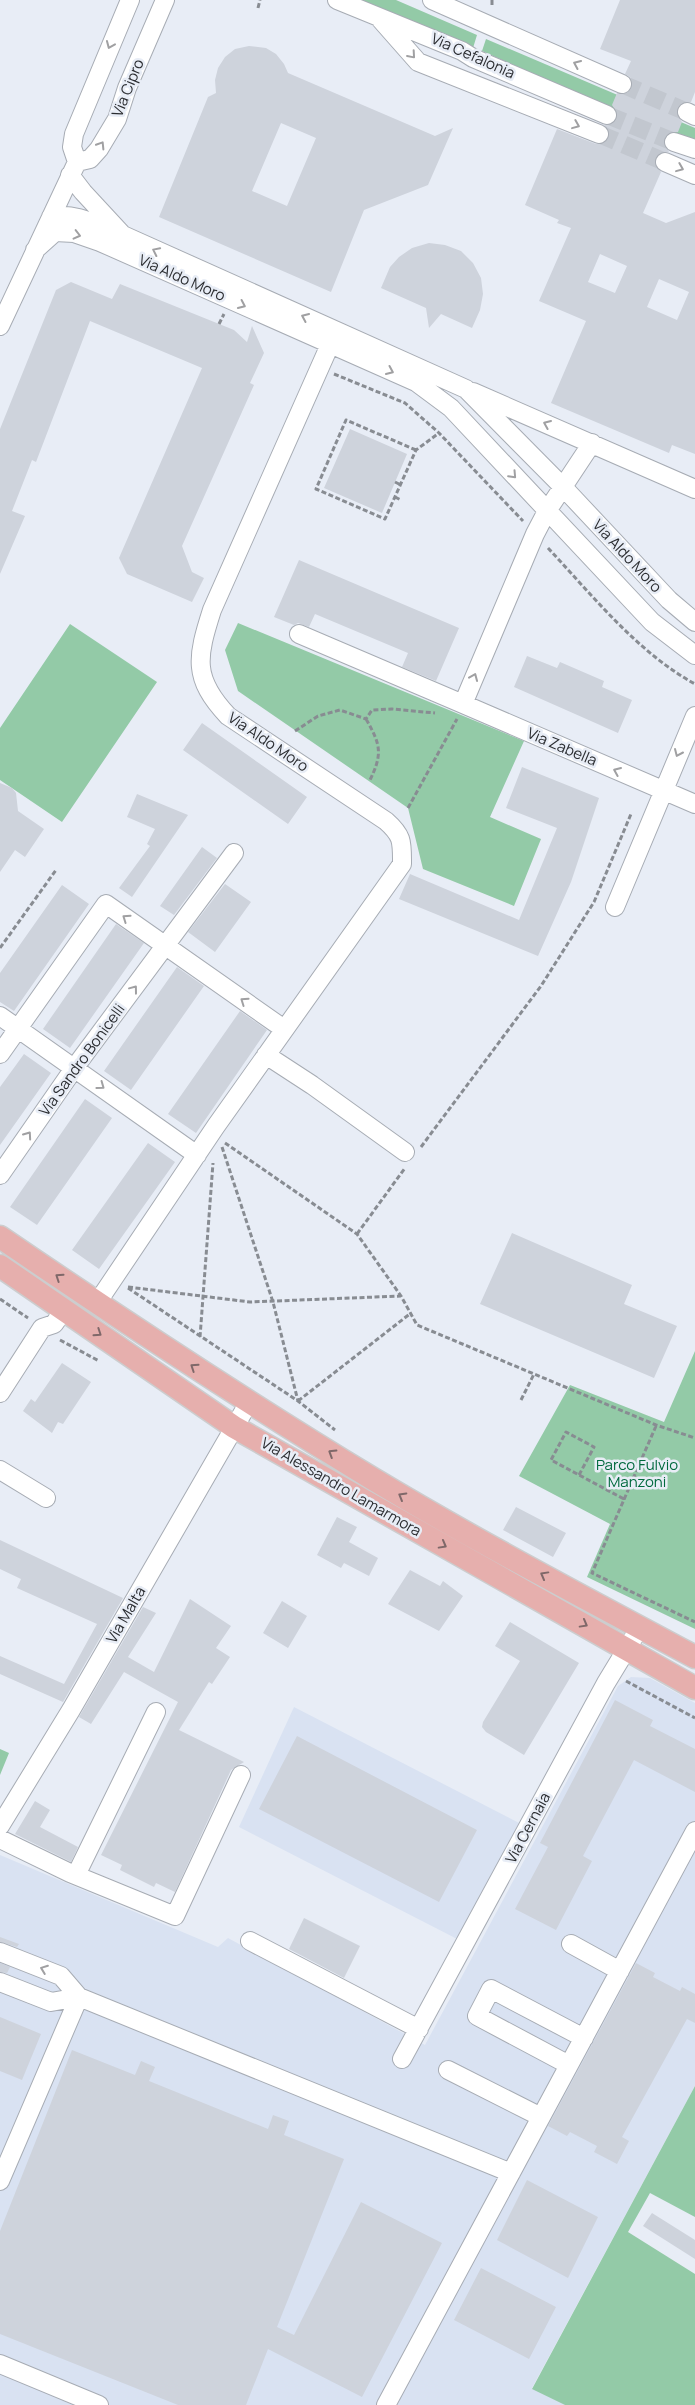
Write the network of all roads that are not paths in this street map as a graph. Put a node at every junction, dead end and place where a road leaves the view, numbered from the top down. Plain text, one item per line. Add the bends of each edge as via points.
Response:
1 (130, 0) edge
2 (165, 0) edge
3 (337, 0) edge
4 (432, 0) edge
5 (379, 18) junction
6 (622, 84) tunnel mouth
7 (575, 101) junction
8 (536, 108) junction
9 (608, 115) tunnel mouth
10 (600, 134) tunnel mouth
11 (674, 142) tunnel mouth
12 (695, 149) edge
13 (665, 162) tunnel mouth
14 (74, 168) junction
15 (695, 175) edge
16 (50, 217) junction
17 (123, 235) junction
18 (35, 250) junction
19 (0, 326) edge
20 (333, 338) junction
21 (466, 389) junction
22 (592, 442) junction
23 (563, 487) junction
24 (695, 489) edge
25 (546, 511) junction
26 (695, 622) edge
27 (299, 634) dead end
28 (695, 634) edge
29 (691, 653) edge
30 (456, 709) junction
31 (695, 716) edge
32 (662, 790) junction
33 (695, 804) edge
34 (234, 853) dead end
35 (615, 907) dead end
36 (166, 946) junction
37 (0, 1016) edge
38 (18, 1028) junction
39 (284, 1029) junction
40 (0, 1054) edge
41 (266, 1055) junction
42 (75, 1068) junction
43 (198, 1155) junction
44 (410, 1156) road end
45 (0, 1175) edge
46 (0, 1237) edge
47 (0, 1266) edge
48 (97, 1303) junction
49 (64, 1310) junction
50 (0, 1393) edge
51 (249, 1402) junction
52 (234, 1427) junction
53 (0, 1470) edge
54 (46, 1498) dead end
55 (640, 1627) junction
56 (627, 1650) junction
57 (695, 1657) edge
58 (695, 1688) edge
59 (156, 1712) dead end
60 (240, 1775) dead end
61 (0, 1826) edge
62 (695, 1832) edge
63 (0, 1839) edge
64 (76, 1875) junction
65 (250, 1941) dead end
66 (571, 1944) dead end
67 (0, 1952) edge
68 (620, 1970) junction
69 (0, 1982) edge
70 (79, 1998) junction
71 (419, 2029) junction
72 (584, 2038) junction
73 (402, 2059) dead end
74 (569, 2065) junction
75 (448, 2070) dead end
76 (541, 2117) junction
77 (510, 2173) junction
78 (0, 2181) edge
79 (0, 2364) edge
80 (93, 2404) edge
81 (386, 2405) edge

1 -> 14 street via 74,134
14 -> 2 street, Via Cipro via 100,149 117,119
3 - 5 street, Via Cefalonia
6 -> 4 street
5 - 7 street, Via Cefalonia via 462,50 473,58
5 -> 8 street via 418,62
7 - 8 street
7 - 9 street, Via Cefalonia
8 -> 10 street
11 - 12 street
13 -> 15 street
14 - 16 street
14 - 17 street, Via Aldo Moro via 83,192
16 - 17 street, Via Aldo Moro via 68,215
16 - 18 street
20 -> 17 street, Via Aldo Moro
18 - 19 street
18 -> 20 street, Via Aldo Moro via 55,232 74,233
20 - 21 street, Via Aldo Moro
20 -> 25 street, Via Aldo Moro via 416,382 451,408
20 - 39 street, Via Aldo Moro via 212,610 202,640 199,667 211,699 228,716 386,821 399,833 402,845 402,864 337,943
22 -> 21 street, Via Aldo Moro
21 - 23 street, Via Aldo Moro
22 - 23 street
22 - 24 street, Via Aldo Moro
23 - 25 street
23 - 26 street, Via Aldo Moro via 669,600
25 - 29 street, Via Aldo Moro via 652,622
30 -> 25 street
27 - 30 street, Via Zabella
28 - 29 street
32 -> 30 street, Via Zabella
31 -> 32 street
32 - 33 street, Via Zabella
32 - 35 street
34 - 36 street, Via Sandro Bonicelli
36 -> 38 street via 106,904
39 -> 36 street
42 -> 36 street, Via Sandro Bonicelli
37 - 38 street
38 - 40 street
38 - 42 street
39 - 41 street, Via Aldo Moro
41 - 43 street, Via Aldo Moro
41 - 44 street
42 -> 43 street
45 -> 42 street, Via Sandro Bonicelli
43 - 48 street, Via Aldo Moro via 120,1282
48 -> 46 main road, Via Alessandro Lamarmora
47 - 49 main road, Via Alessandro Lamarmora
51 -> 48 main road, Via Alessandro Lamarmora
49 - 50 street via 54,1324 42,1328
49 -> 52 main road, Via Alessandro Lamarmora
51 - 52 street, Via Malta
55 -> 51 main road, Via Alessandro Lamarmora via 453,1526
52 -> 56 main road, Via Alessandro Lamarmora
52 - 61 street, Via Malta via 71,1710
53 - 54 street
55 - 56 street, Via Cernaia
55 - 57 main road, Via Alessandro Lamarmora
56 - 58 main road, Via Alessandro Lamarmora
56 - 71 street, Via Cernaia via 606,1683
59 - 64 street
60 - 64 street via 175,1916
62 - 68 street
63 - 64 street
65 - 71 street
66 - 68 street
70 -> 67 street via 61,1976
68 - 72 street
69 - 70 street via 52,2002
70 - 77 street
70 - 78 street
71 - 73 street, Via Cernaia
72 - 74 street
72 - 74 street via 491,1989 477,2016
74 - 76 street
75 - 76 street
76 - 77 street
77 - 81 street
79 - 80 street

